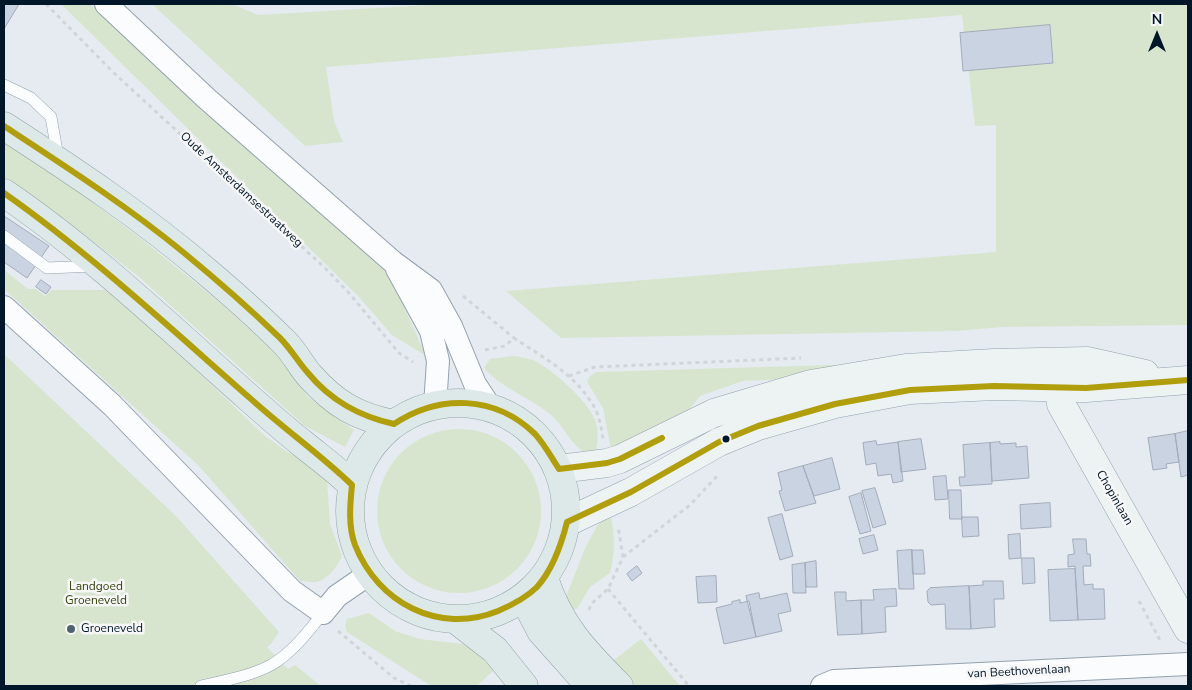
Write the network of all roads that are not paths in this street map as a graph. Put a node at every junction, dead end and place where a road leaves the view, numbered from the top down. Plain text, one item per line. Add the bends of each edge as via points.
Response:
1 (106, 4) edge
2 (4, 85) edge
3 (4, 126) edge
4 (58, 161) junction
5 (4, 193) edge
6 (4, 236) edge
7 (393, 262) junction
8 (100, 266) junction
9 (4, 307) edge
10 (1056, 375) junction
11 (1180, 380) edge
12 (435, 405) junction
13 (490, 407) junction
14 (394, 424) junction
15 (559, 469) junction
16 (352, 486) junction
17 (567, 522) junction
18 (368, 574) junction
19 (544, 578) junction
20 (524, 598) junction
21 (323, 613) junction
22 (455, 620) junction
23 (1188, 629) edge
24 (1188, 664) edge
25 (201, 686) edge
26 (524, 686) edge
27 (590, 686) edge
28 (618, 686) edge
29 (822, 686) edge

1 - 7 street via 206,98
2 - 4 lane via 30,98 51,117
3 - 4 main road
4 - 14 main road via 152,227 206,271 287,345 310,376 335,399 371,420
5 - 8 main road
6 - 8 lane via 47,268
7 - 12 street via 431,331 438,361
7 - 13 street via 431,290 451,326 475,384
8 - 16 main road
9 - 21 street via 112,405 292,591
10 - 11 main road via 1086,388
10 - 15 main road via 994,363 906,368 811,384 702,418 620,459
10 - 17 main road via 994,386 910,390 835,404 758,426 718,442 614,501
10 - 23 main road, Chopinlaan via 1061,404 1071,424
12 - 13 main road via 469,403
12 - 14 main road
13 - 15 main road via 526,426 545,446
14 - 16 main road via 365,455
15 - 17 main road via 566,495
16 - 18 main road via 349,513 354,545
17 - 19 main road via 562,545
18 - 21 street via 338,596
18 - 22 main road via 388,595 413,610
19 - 20 main road
19 - 28 main road via 566,627
20 - 22 main road via 497,613
20 - 27 main road via 541,631
21 - 25 lane via 299,642 271,664 238,677
22 - 26 main road via 495,650
24 - 29 street, van Beethovenlaan via 834,681

